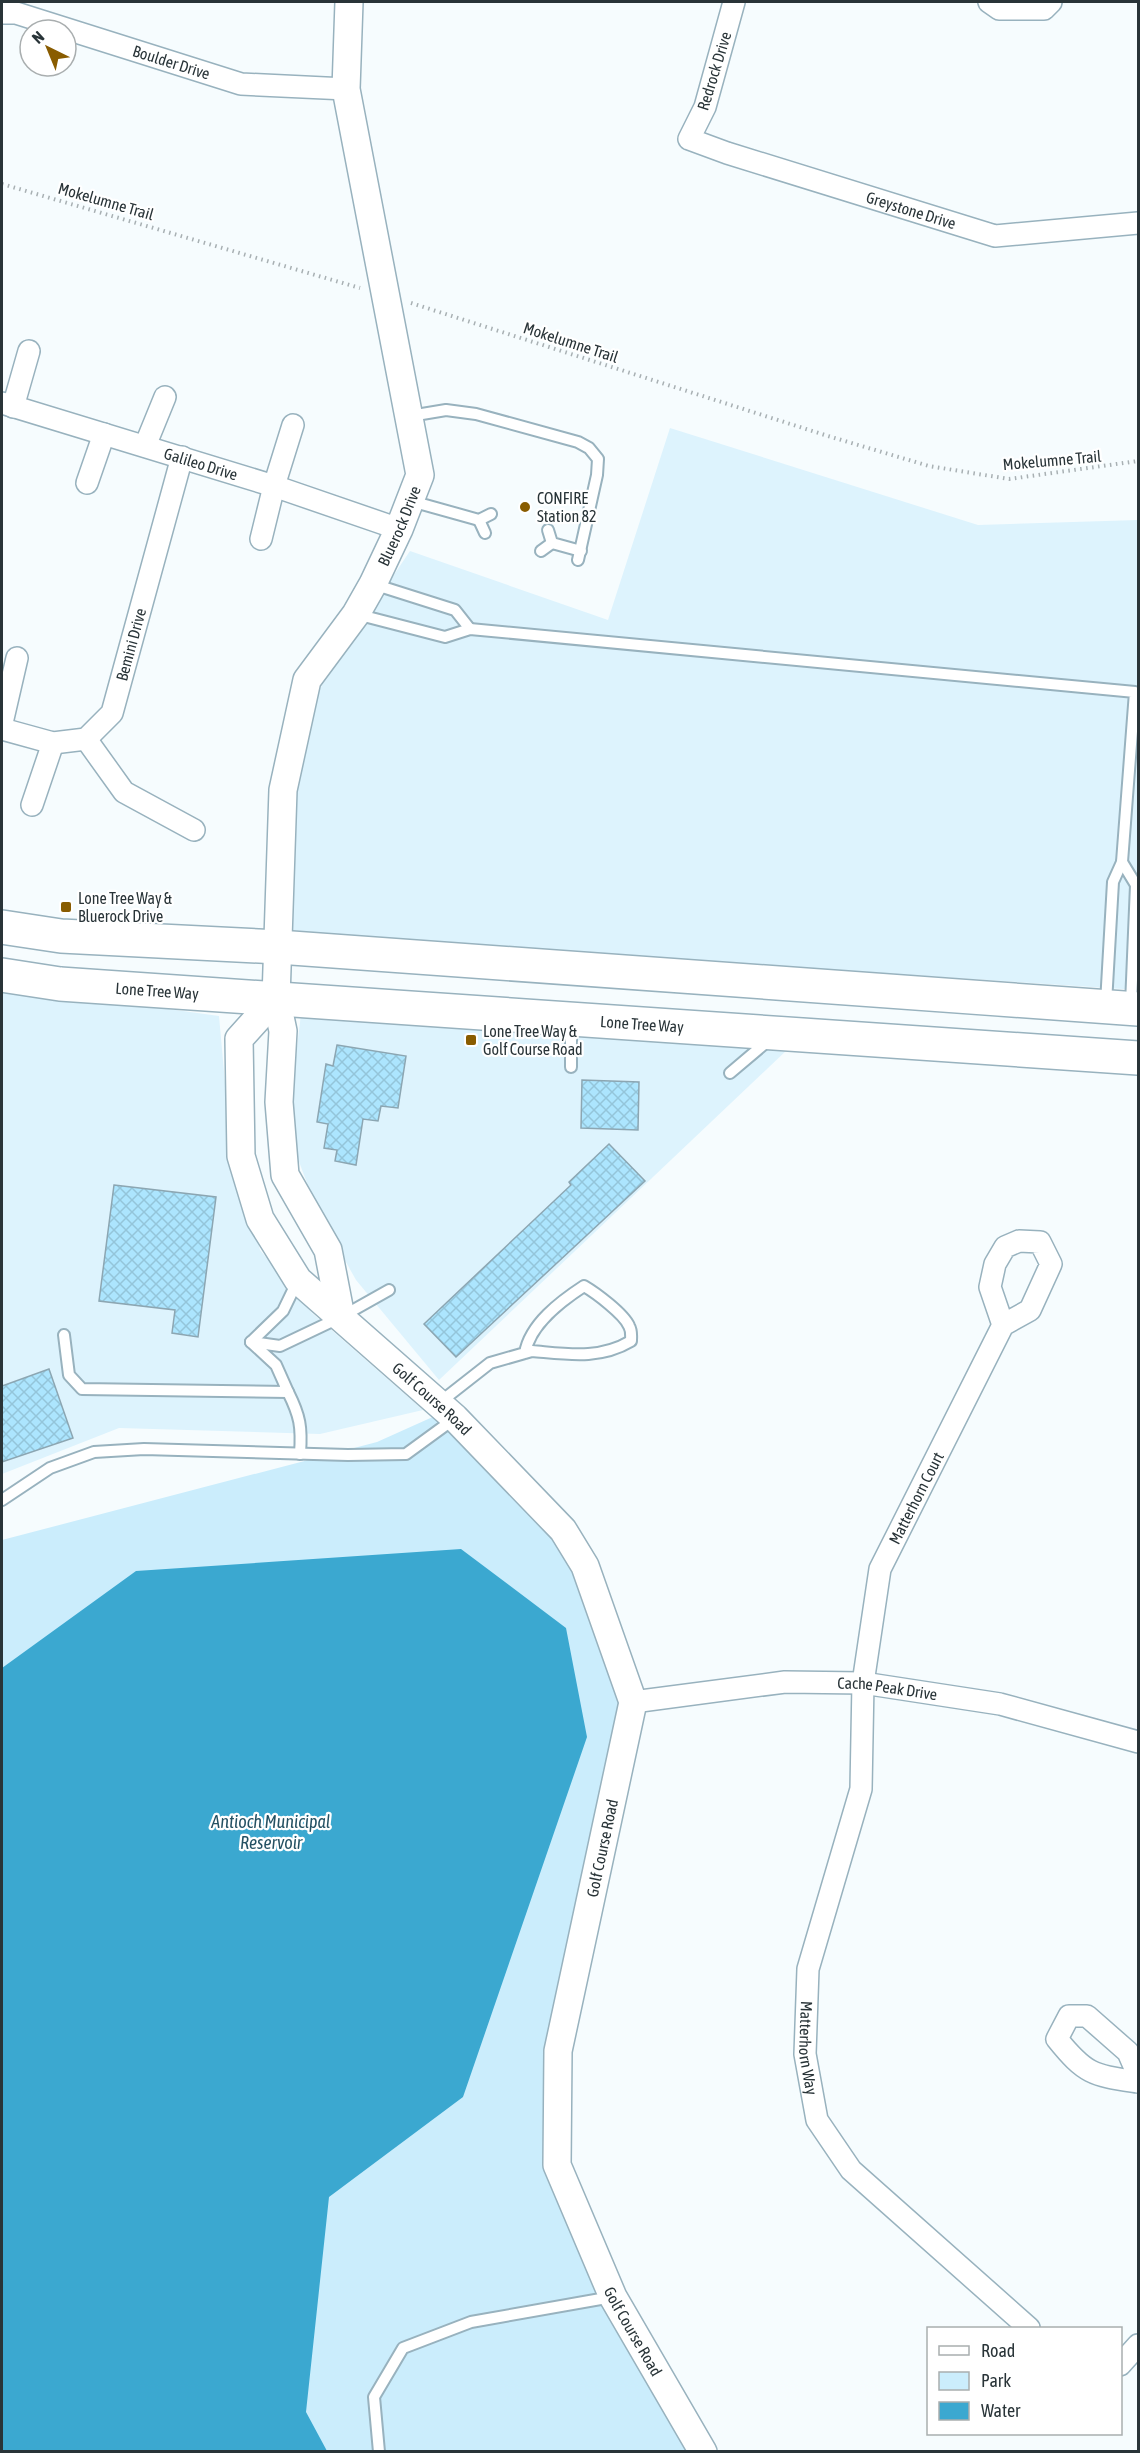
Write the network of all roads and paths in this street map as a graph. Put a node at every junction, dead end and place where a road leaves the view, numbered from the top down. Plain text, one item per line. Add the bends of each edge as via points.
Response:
1 (349, 2) edge
2 (734, 2) edge
3 (989, 2) edge
4 (1051, 2) edge
5 (2, 14) edge
6 (346, 89) junction
7 (689, 139) joint
8 (2, 184) edge
9 (1138, 223) edge
10 (388, 296) junction
11 (29, 351) dead end
12 (165, 397) dead end
13 (7, 405) edge
14 (410, 416) junction
15 (293, 425) dead end
16 (104, 434) junction
17 (145, 446) junction
18 (182, 457) junction
19 (1138, 461) edge
20 (87, 483) dead end
21 (274, 486) junction
22 (411, 501) junction
23 (491, 514) dead end
24 (479, 520) junction
25 (399, 530) junction
26 (548, 530) dead end
27 (485, 533) dead end
28 (261, 539) dead end
29 (552, 543) junction
30 (541, 551) dead end
31 (373, 584) junction
32 (356, 614) junction
33 (470, 629) junction
34 (17, 658) dead end
35 (2, 723) edge
36 (2, 729) edge
37 (86, 739) junction
38 (53, 743) junction
39 (32, 805) dead end
40 (194, 830) dead end
41 (1122, 862) junction
42 (2, 927) edge
43 (278, 947) junction
44 (2, 975) edge
45 (276, 998) junction
46 (1125, 1008) edge
47 (571, 1018) junction
48 (778, 1033) junction
49 (1138, 1058) edge
50 (571, 1067) dead end
51 (730, 1073) dead end
52 (298, 1280) junction
53 (389, 1290) dead end
54 (341, 1317) junction
55 (1003, 1325) dead end
56 (64, 1335) dead end
57 (252, 1342) junction
58 (525, 1353) junction
59 (288, 1392) junction
60 (446, 1411) junction
61 (300, 1454) junction
62 (2, 1500) edge
63 (863, 1683) junction
64 (633, 1702) junction
65 (1138, 1743) edge
66 (1138, 2075) edge
67 (1138, 2082) edge
68 (613, 2297) junction
69 (1028, 2327) edge
70 (1138, 2345) edge
71 (1122, 2363) edge
72 (379, 2451) edge
73 (703, 2451) edge

1 - 6 street, Bluerock Drive
2 - 7 street, Redrock Drive via 705,106
3 - 4 street via 999,9 1044,9
5 - 6 street, Boulder Drive via 16,13 241,84
6 - 10 street, Bluerock Drive
7 - 9 street, Greystone Drive via 995,236
8 - 10 path, Mokelumne Trail
10 - 14 street, Bluerock Drive
10 - 19 path, Mokelumne Trail via 929,466 1009,479
11 - 13 street
12 - 17 street
13 - 16 street, Galileo Drive
14 - 22 street, Bluerock Drive via 420,475
14 - 29 lane via 446,410 476,414 589,448 598,459 597,475 579,556
15 - 21 street
16 - 17 street, Galileo Drive
16 - 20 street
17 - 18 street, Galileo Drive
18 - 21 street, Galileo Drive
18 - 37 street, Bemini Drive via 112,713
21 - 25 street, Galileo Drive
21 - 28 street
22 - 24 lane
22 - 25 street, Bluerock Drive
23 - 24 lane
24 - 27 lane
25 - 31 street, Bluerock Drive
26 - 29 lane
29 - 30 lane
31 - 32 street, Bluerock Drive
31 - 33 lane via 455,610
32 - 33 lane via 445,637
32 - 43 street, Bluerock Drive via 307,680 283,790
33 - 41 lane via 1135,692
34 - 35 street
36 - 38 street
37 - 38 street
37 - 40 street via 124,792
38 - 39 street
41 - 46 lane via 1113,882
41 - 46 lane via 1136,885
42 - 43 main road via 62,936
43 - 45 street, Bluerock Drive
43 - 46 main road
44 - 45 main road, Lone Tree Way via 60,984
45 - 47 main road, Lone Tree Way
45 - 52 street, Golf Course Road via 239,1039 241,1156 260,1219
45 - 54 street via 283,1031 279,1102 285,1175 328,1250
47 - 48 main road, Lone Tree Way
47 - 50 lane
48 - 49 main road, Lone Tree Way
48 - 51 lane
52 - 54 street, Golf Course Road
52 - 57 lane via 283,1311
53 - 54 lane
54 - 57 lane via 280,1346
54 - 60 street, Golf Course Road
55 - 63 street, Matterhorn Court via 880,1569
56 - 59 lane via 69,1375 82,1389
57 - 59 lane via 276,1365
58 - 58 lane via 588,1355 616,1350 631,1341 629,1324 584,1286 547,1316 527,1341
58 - 60 lane via 490,1363
59 - 61 lane via 302,1429
60 - 61 lane via 406,1454
60 - 64 street, Golf Course Road via 563,1530 585,1566
61 - 62 lane via 144,1449 94,1452 50,1468
63 - 64 street, Cache Peak Drive via 785,1682
63 - 65 street, Cache Peak Drive via 1000,1704
63 - 69 street, Matterhorn Way via 861,1789 808,1969 805,2054 817,2120 851,2170
64 - 68 street, Golf Course Road via 558,2051 557,2165
66 - 67 street via 1128,2052 1087,2016 1069,2016 1057,2038 1075,2061 1097,2076
68 - 72 lane via 471,2322 403,2348 374,2397
68 - 73 street, Golf Course Road
70 - 71 street

